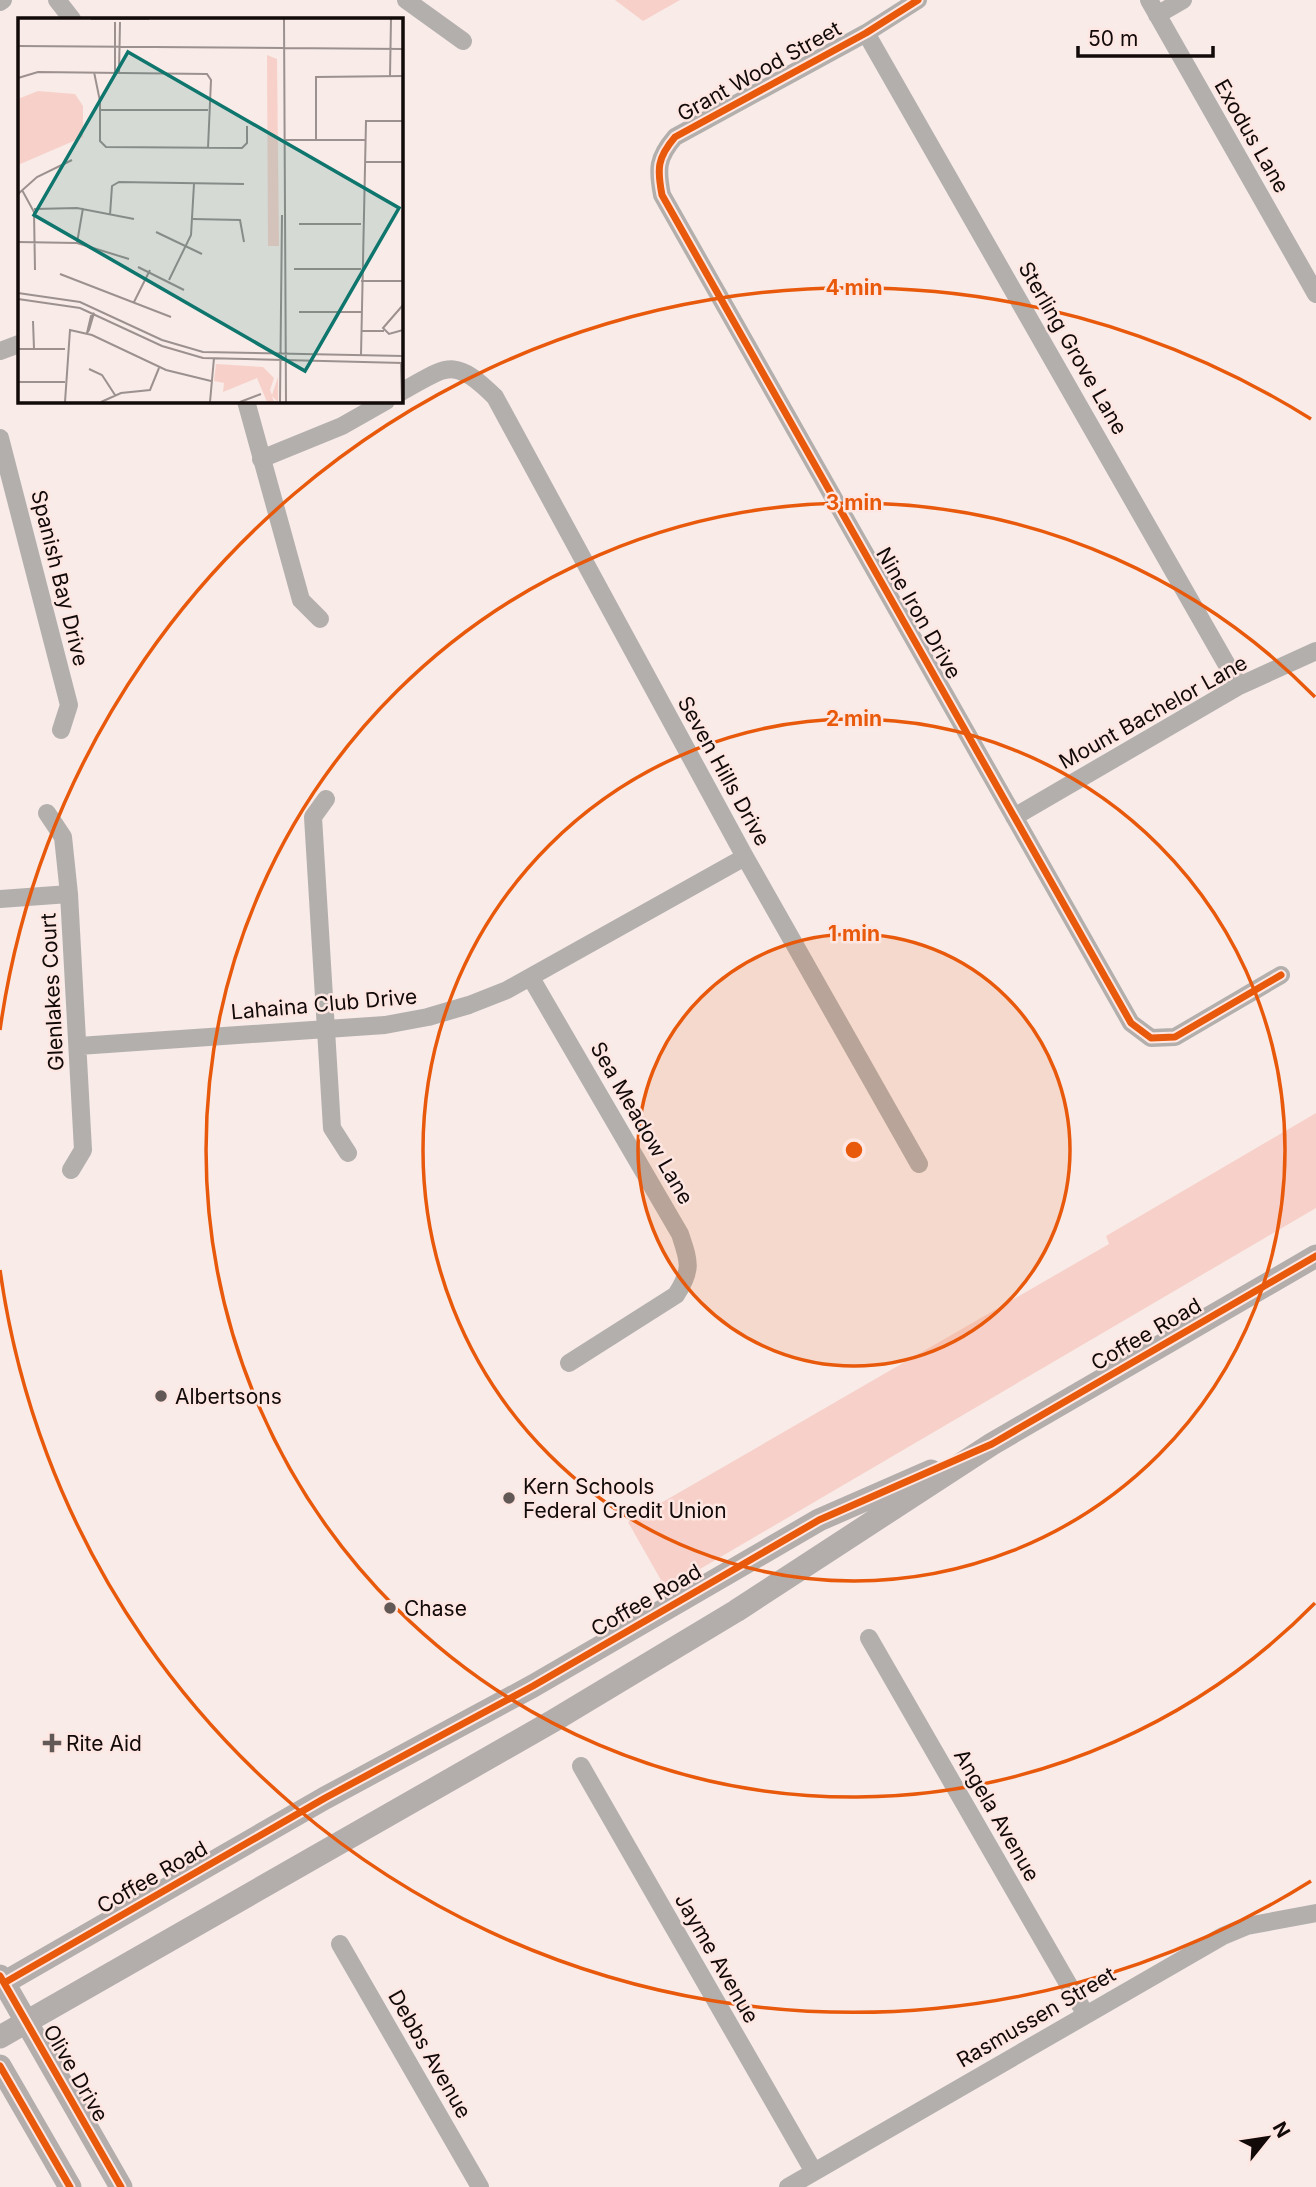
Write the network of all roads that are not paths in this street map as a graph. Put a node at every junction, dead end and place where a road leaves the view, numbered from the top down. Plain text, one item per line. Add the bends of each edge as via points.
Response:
1 (58, 0) edge
2 (406, 0) edge
3 (918, 0) edge
4 (1183, 0) edge
5 (1153, 7) edge
6 (71, 18) edge
7 (866, 33) junction
8 (463, 41) dead end
9 (661, 158) joint
10 (1316, 294) edge
11 (18, 344) edge
12 (0, 351) edge
13 (402, 391) edge
14 (246, 402) edge
15 (384, 402) edge
16 (0, 438) edge
17 (261, 459) junction
18 (320, 619) dead end
19 (1316, 651) edge
20 (1239, 687) junction
21 (61, 730) dead end
22 (326, 799) dead end
23 (47, 813) dead end
24 (1014, 817) junction
25 (745, 857) junction
26 (69, 894) junction
27 (0, 899) edge
28 (1281, 975) dead end
29 (531, 978) junction
30 (325, 1029) junction
31 (79, 1046) junction
32 (348, 1153) dead end
33 (919, 1164) dead end
34 (71, 1170) dead end
35 (1316, 1256) edge
36 (569, 1363) dead end
37 (992, 1444) junction
38 (869, 1638) dead end
39 (581, 1766) dead end
40 (1316, 1913) edge
41 (340, 1944) dead end
42 (1, 1982) edge
43 (1086, 2015) junction
44 (26, 2022) junction
45 (0, 2037) edge
46 (0, 2066) edge
47 (814, 2172) junction
48 (70, 2187) edge
49 (121, 2187) edge
50 (480, 2187) edge
51 (788, 2187) edge

1 - 6 street
2 - 8 street
3 - 7 street, Grant Wood Street
4 - 5 street
5 - 10 street, Exodus Lane
7 - 9 street, Grant Wood Street via 675,137
7 - 20 street, Sterling Grove Lane
9 - 24 street, Nine Iron Drive via 657,170 662,195
11 - 12 street
13 - 25 street, Seven Hills Drive via 443,369 474,377 495,397
14 - 17 street
15 - 17 street via 342,426
16 - 21 street, Spanish Bay Drive via 69,705
17 - 18 street via 301,600
19 - 20 street, Mount Bachelor Lane
20 - 24 street, Mount Bachelor Lane
22 - 30 street via 313,817
23 - 26 street, Glenlakes Court via 63,837
24 - 28 street, Nine Iron Drive via 1131,1023 1151,1038 1175,1037
25 - 29 street, Lahaina Club Drive
25 - 33 street, Seven Hills Drive
26 - 27 street
26 - 31 street, Glenlakes Court
29 - 30 street, Lahaina Club Drive via 469,1006 428,1017
29 - 36 street, Sea Meadow Lane via 680,1234 690,1262 676,1295
30 - 31 street, Lahaina Club Drive
30 - 32 street via 332,1128
31 - 34 street, Glenlakes Court via 83,1150
35 - 37 main road, Coffee Road
37 - 42 main road, Coffee Road via 819,1520 533,1686
37 - 44 main road, Coffee Road via 713,1625 553,1721
38 - 43 street, Angela Avenue
39 - 47 street, Jayme Avenue
40 - 43 street, Rasmussen Street via 1247,1926 1223,1936
41 - 50 street, Debbs Avenue
42 - 44 main road, Olive Drive
43 - 47 street, Rasmussen Street
44 - 45 main road, Coffee Road
44 - 49 main road, Olive Drive
46 - 48 main road
47 - 51 street, Rasmussen Street

